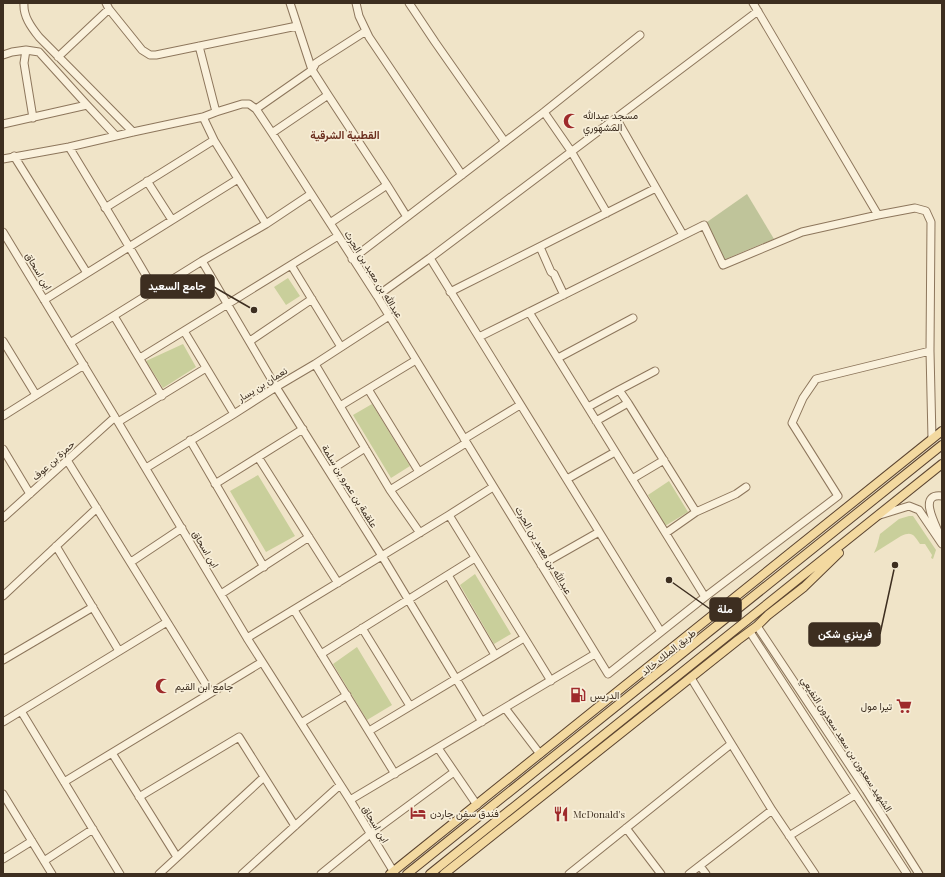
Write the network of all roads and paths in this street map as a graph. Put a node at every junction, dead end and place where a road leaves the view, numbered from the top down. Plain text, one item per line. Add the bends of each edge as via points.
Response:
1 (24, 3) edge
2 (290, 3) edge
3 (356, 3) edge
4 (408, 3) edge
5 (753, 3) edge
6 (107, 6) edge
7 (758, 11) junction
8 (297, 26) junction
9 (366, 31) junction
10 (640, 35) dead end
11 (199, 46) junction
12 (26, 50) junction
13 (3, 55) edge
14 (58, 57) junction
15 (312, 70) junction
16 (328, 95) junction
17 (87, 105) junction
18 (256, 109) junction
19 (216, 112) junction
20 (544, 112) junction
21 (202, 117) junction
22 (33, 118) junction
23 (616, 118) junction
24 (3, 124) edge
25 (133, 132) junction
26 (272, 133) junction
27 (116, 136) junction
28 (214, 140) junction
29 (505, 142) junction
30 (69, 147) junction
31 (571, 152) junction
32 (14, 156) junction
33 (3, 159) edge
34 (462, 175) junction
35 (238, 179) junction
36 (147, 181) junction
37 (387, 185) junction
38 (656, 188) junction
39 (311, 194) junction
40 (105, 208) junction
41 (606, 213) junction
42 (878, 214) junction
43 (407, 217) junction
44 (172, 220) junction
45 (330, 223) junction
46 (266, 224) junction
47 (4, 235) edge
48 (338, 236) junction
49 (683, 236) junction
50 (130, 247) junction
51 (540, 247) junction
52 (430, 258) junction
53 (352, 259) junction
54 (202, 261) junction
55 (291, 265) junction
56 (88, 273) junction
57 (155, 291) junction
58 (450, 292) junction
59 (564, 295) junction
60 (377, 296) junction
61 (312, 298) junction
62 (44, 300) junction
63 (228, 304) junction
64 (529, 312) junction
65 (114, 316) junction
66 (389, 316) junction
67 (633, 318) dead end
68 (184, 331) junction
69 (479, 337) junction
70 (3, 341) edge
71 (250, 341) junction
72 (70, 342) junction
73 (341, 347) junction
74 (930, 351) junction
75 (140, 358) junction
76 (558, 358) junction
77 (416, 360) junction
78 (315, 364) junction
79 (84, 365) junction
80 (206, 368) junction
81 (655, 371) dead end
82 (276, 387) junction
83 (368, 389) junction
84 (619, 390) junction
85 (36, 395) junction
86 (162, 396) junction
87 (628, 402) junction
88 (520, 405) junction
89 (340, 406) junction
90 (588, 407) junction
91 (234, 414) junction
92 (3, 416) edge
93 (117, 420) junction
94 (596, 421) junction
95 (303, 429) junction
96 (942, 431) edge
97 (932, 439) junction
98 (190, 440) junction
99 (465, 441) junction
100 (942, 445) edge
101 (365, 448) junction
102 (3, 449) edge
103 (615, 452) junction
104 (258, 456) junction
105 (67, 460) junction
106 (664, 460) junction
107 (942, 464) edge
108 (146, 468) junction
109 (329, 471) junction
110 (419, 472) junction
111 (567, 479) junction
112 (632, 479) junction
113 (215, 484) junction
114 (493, 486) junction
115 (746, 487) dead end
116 (390, 490) junction
117 (30, 494) junction
118 (942, 496) edge
119 (97, 508) junction
120 (696, 512) junction
121 (449, 515) junction
122 (880, 515) junction
123 (3, 518) edge
124 (182, 528) junction
125 (599, 532) junction
126 (420, 533) junction
127 (666, 533) junction
128 (309, 537) junction
129 (942, 541) edge
130 (942, 544) edge
131 (56, 546) junction
132 (382, 556) junction
133 (475, 558) junction
134 (131, 562) junction
135 (541, 565) junction
136 (264, 567) junction
137 (448, 575) junction
138 (338, 582) junction
139 (221, 594) junction
140 (3, 596) edge
141 (705, 597) junction
142 (408, 600) junction
143 (93, 608) junction
144 (294, 610) junction
145 (167, 622) junction
146 (757, 626) junction
147 (362, 628) junction
148 (661, 632) junction
149 (750, 632) junction
150 (248, 638) junction
151 (524, 638) junction
152 (119, 651) junction
153 (321, 654) junction
154 (596, 654) junction
155 (495, 655) junction
156 (3, 660) edge
157 (262, 662) junction
158 (456, 678) junction
159 (691, 678) junction
160 (551, 681) junction
161 (211, 693) junction
162 (347, 695) junction
163 (410, 706) junction
164 (505, 708) junction
165 (21, 711) junction
166 (3, 722) edge
167 (482, 722) junction
168 (301, 723) junction
169 (369, 731) junction
170 (731, 744) junction
171 (438, 748) junction
172 (112, 753) junction
173 (540, 754) junction
174 (454, 772) junction
175 (395, 774) junction
176 (264, 777) junction
177 (64, 782) junction
178 (340, 785) junction
179 (3, 794) edge
180 (856, 795) junction
181 (139, 797) junction
182 (350, 800) junction
183 (477, 805) junction
184 (6, 806) edge
185 (772, 810) junction
186 (295, 826) junction
187 (626, 828) junction
188 (93, 829) junction
189 (370, 834) junction
190 (789, 836) junction
191 (32, 841) junction
192 (177, 858) junction
193 (3, 859) edge
194 (44, 861) junction
195 (700, 866) junction
196 (393, 873) edge
197 (52, 874) edge
198 (120, 874) edge
199 (159, 874) edge
200 (242, 874) edge
201 (321, 874) edge
202 (407, 874) edge
203 (430, 874) edge
204 (444, 874) edge
205 (569, 874) edge
206 (661, 874) edge
207 (689, 874) edge
208 (706, 874) edge
209 (815, 874) edge
210 (907, 874) edge
211 (919, 874) edge

1 - 14 street via 29,25
2 - 8 street
3 - 9 street
4 - 29 street
5 - 7 street
6 - 11 street via 142,50 150,55
6 - 14 street
7 - 23 street
7 - 42 street
8 - 11 street
8 - 15 street
9 - 15 street via 316,63
9 - 34 street
10 - 20 street
11 - 19 street
12 - 13 street
12 - 17 street via 39,52
12 - 22 street via 24,63
14 - 25 street
15 - 16 street
15 - 18 street
16 - 26 street
16 - 37 street
17 - 22 street
17 - 27 street
18 - 19 street via 249,104 242,104
18 - 26 street, عبدالله بن معبد بن الحرث
19 - 21 street
20 - 29 street
20 - 31 street
21 - 25 street
21 - 28 street
22 - 24 street
23 - 31 street
23 - 38 street
25 - 27 street
26 - 39 street, عبدالله بن معبد بن الحرث
27 - 30 street
28 - 35 street
28 - 36 street
29 - 34 street
30 - 32 street
30 - 40 street
31 - 41 street
31 - 52 street
32 - 33 street
32 - 56 street
34 - 43 street
35 - 44 street
35 - 46 street
36 - 40 street
36 - 44 street
37 - 43 street
37 - 45 street
38 - 41 street
38 - 49 street
39 - 45 street, عبدالله بن معبد بن الحرث
39 - 46 street
40 - 50 street
41 - 51 street
42 - 49 street via 802,232 723,266 704,225
42 - 74 street via 915,208 926,211 931,222
43 - 53 street
44 - 50 street
45 - 48 street, عبدالله بن معبد بن الحرث
46 - 54 street
47 - 62 street, ابن اسحاق
48 - 53 street, عبدالله بن معبد بن الحرث
48 - 55 street
49 - 59 street
50 - 56 street
50 - 57 street
51 - 58 street
51 - 59 street
52 - 58 street
52 - 60 street
53 - 60 street, عبدالله بن معبد بن الحرث
54 - 57 street
54 - 63 street, علقمة بن عمرو بن سلمة
55 - 61 street
55 - 63 street
56 - 62 street
57 - 65 street
58 - 69 street
59 - 64 street
60 - 66 street, عبدالله بن معبد بن الحرث
61 - 71 street
61 - 73 street
62 - 72 street, ابن اسحاق
63 - 68 street
63 - 71 street, علقمة بن عمرو بن سلمة
64 - 69 street
64 - 76 street
65 - 72 street
65 - 75 street
66 - 73 street, نعمان بن يسار
66 - 77 street, عبدالله بن معبد بن الحرث
67 - 76 street
68 - 75 street
68 - 80 street
69 - 88 street
70 - 85 street
71 - 82 street, علقمة بن عمرو بن سلمة
72 - 79 street, ابن اسحاق
73 - 78 street, نعمان بن يسار
74 - 97 street
74 - 141 street via 816,379 803,398 792,423 838,496
75 - 86 street
76 - 90 street
77 - 83 street
77 - 99 street, عبدالله بن معبد بن الحرث
78 - 82 street, نعمان بن يسار
78 - 89 street
79 - 85 street
79 - 93 street, ابن اسحاق
80 - 86 street, حمزة بن عوف
80 - 91 street
81 - 84 street
82 - 91 street, نعمان بن يسار
82 - 95 street, علقمة بن عمرو بن سلمة
83 - 89 street
83 - 110 street
84 - 87 street
84 - 90 street
85 - 92 street
86 - 93 street, حمزة بن عوف
87 - 94 street
87 - 106 street
88 - 99 street
88 - 111 street
89 - 101 street
90 - 94 street
91 - 98 street, نعمان بن يسار
93 - 105 street, حمزة بن عوف
93 - 108 street, ابن اسحاق
94 - 103 street
95 - 104 street
95 - 109 street, علقمة بن عمرو بن سلمة
96 - 97 main road
97 - 173 main road
98 - 108 street, نعمان بن يسار
98 - 113 street
99 - 110 street
99 - 114 street, عبدالله بن معبد بن الحرث
100 - 202 main road, طريق الملك خالد
101 - 109 street
101 - 116 street
102 - 117 street
103 - 111 street
103 - 112 street
104 - 113 street
104 - 128 street
105 - 117 street, حمزة بن عوف
105 - 119 street
106 - 112 street
106 - 120 street
107 - 122 main road
108 - 124 street, ابن اسحاق
109 - 132 street, علقمة بن عمرو بن سلمة
110 - 116 street
111 - 125 street
112 - 127 street
113 - 136 street
114 - 121 street
114 - 135 street, عبدالله بن معبد بن الحرث
115 - 120 street
116 - 126 street
117 - 123 street, حمزة بن عوف
118 - 129 street via 933,497 929,505
119 - 131 street
119 - 134 street
120 - 127 street
121 - 126 street
121 - 133 street
122 - 130 street via 910,506 919,510
122 - 146 main road via 804,587
122 - 203 main road
124 - 134 street
124 - 139 street, ابن اسحاق
125 - 135 street
125 - 148 street
126 - 132 street
127 - 141 street
128 - 136 street
128 - 138 street
131 - 140 street
131 - 143 street
132 - 138 street
132 - 142 street, علقمة بن عمرو بن سلمة
133 - 137 street
133 - 151 street
134 - 145 street
135 - 154 street, عبدالله بن معبد بن الحرث
136 - 139 street
137 - 142 street
137 - 155 street
138 - 144 street
139 - 150 street, ابن اسحاق
141 - 148 street
142 - 147 street
142 - 158 street, علقمة بن عمرو بن سلمة
143 - 152 street
143 - 156 street
144 - 150 street
144 - 153 street
145 - 152 street
145 - 161 street
146 - 149 main road
146 - 211 street, الشهيد سعدون بن سعد سعدون النفيعي
147 - 153 street
147 - 163 street
148 - 154 street, عبدالله بن معبد بن الحرث via 608,674
149 - 159 main road
149 - 180 street, الشهيد سعدون بن سعد سعدون النفيعي
150 - 157 street, ابن اسحاق
151 - 155 street
151 - 160 street
152 - 165 street
153 - 162 street
154 - 160 street
155 - 158 street
157 - 161 street
157 - 168 street, ابن اسحاق
158 - 163 street
158 - 167 street, علقمة بن عمرو بن سلمة
159 - 170 street
159 - 204 main road
160 - 164 street
161 - 172 street
162 - 168 street
162 - 169 street
163 - 169 street
164 - 167 street
164 - 173 street
165 - 166 street
165 - 177 street
167 - 171 street
168 - 178 street, ابن اسحاق
169 - 175 street
170 - 185 street
170 - 187 street
171 - 174 street
171 - 175 street
172 - 177 street
172 - 181 street
173 - 183 main road
174 - 183 street
174 - 189 street
175 - 182 street
176 - 181 street via 239,737
176 - 186 street
176 - 192 street
177 - 188 street
178 - 182 street, ابن اسحاق
178 - 186 street
179 - 184 street
180 - 190 street
180 - 210 street, الشهيد سعدون بن سعد سعدون النفيعي
181 - 192 street
182 - 189 street, ابن اسحاق
183 - 196 main road
184 - 191 street
185 - 190 street
185 - 195 street
186 - 200 street
187 - 205 street
187 - 206 street
188 - 194 street
188 - 198 street
189 - 196 street, ابن اسحاق
189 - 201 street
190 - 209 street
191 - 193 street
191 - 194 street
192 - 199 street
194 - 197 street
195 - 207 street
195 - 208 street

